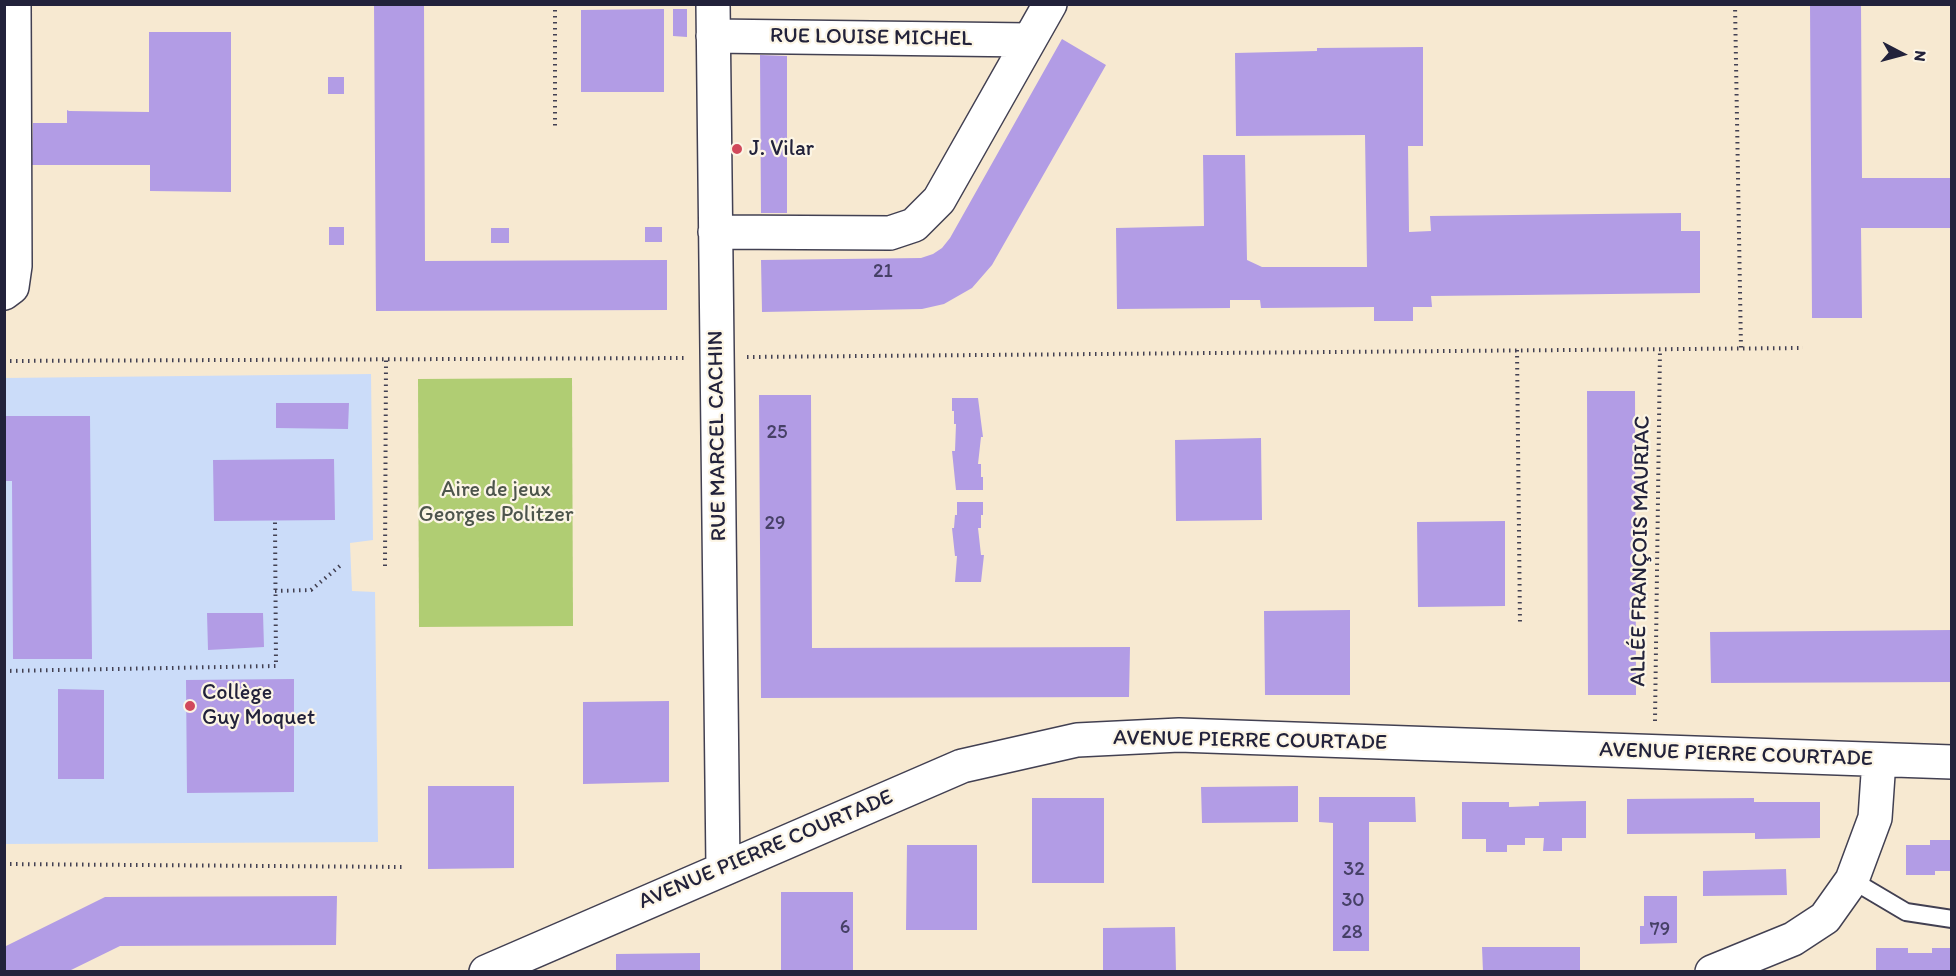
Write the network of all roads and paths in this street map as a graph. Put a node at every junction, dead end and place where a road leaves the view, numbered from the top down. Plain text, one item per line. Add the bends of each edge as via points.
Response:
1 (15, 4) edge
2 (555, 4) edge
3 (1050, 4) edge
4 (1735, 4) edge
5 (713, 20) edge
6 (1029, 40) junction
7 (555, 130) dead end
8 (715, 232) junction
9 (10, 280) edge
10 (1803, 348) dead end
11 (1660, 349) junction
12 (1741, 349) junction
13 (1518, 350) junction
14 (717, 357) junction
15 (386, 360) junction
16 (4, 361) edge
17 (275, 521) dead end
18 (341, 565) dead end
19 (385, 566) dead end
20 (275, 591) junction
21 (1520, 625) dead end
22 (4, 671) edge
23 (1655, 752) junction
24 (1879, 760) junction
25 (1952, 762) edge
26 (4, 864) edge
27 (404, 867) dead end
28 (723, 868) junction
29 (1852, 880) junction
30 (1952, 919) edge
31 (486, 972) edge
32 (1712, 972) edge

1 - 9 street
2 - 7 path
3 - 6 street
4 - 12 path
5 - 6 street, RUE LOUISE MICHEL
5 - 8 street, RUE MARCEL CACHIN
6 - 8 street via 939,200 914,225 890,233
8 - 14 street, RUE MARCEL CACHIN
10 - 12 path
11 - 12 path
11 - 13 path
11 - 23 path, ALLÉE FRANÇOIS MAURIAC
13 - 14 path
13 - 21 path
14 - 15 path
14 - 28 street, RUE MARCEL CACHIN
15 - 16 path
15 - 19 path
17 - 20 path
18 - 20 path via 311,590
20 - 22 path via 276,666
23 - 24 street, AVENUE PIERRE COURTADE
23 - 28 street, AVENUE PIERRE COURTADE via 1179,735 1077,740 962,766
24 - 25 street, AVENUE PIERRE COURTADE
24 - 29 street via 1875,818
26 - 27 path
28 - 31 street, AVENUE PIERRE COURTADE
29 - 30 lane via 1906,912
29 - 32 street via 1825,918 1793,939

